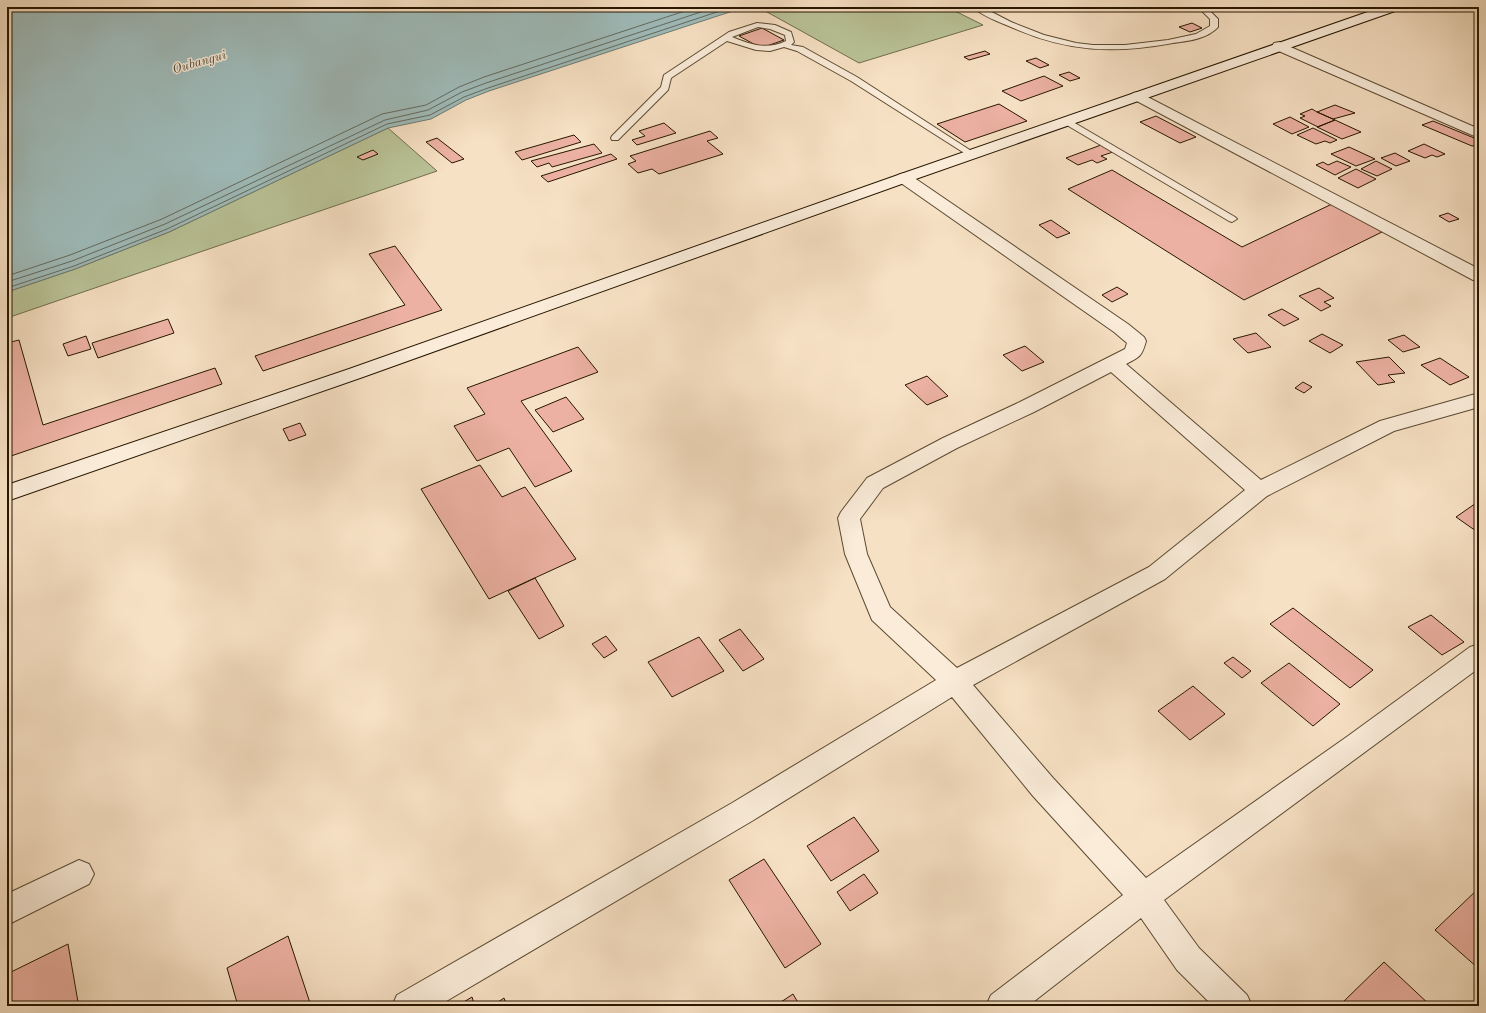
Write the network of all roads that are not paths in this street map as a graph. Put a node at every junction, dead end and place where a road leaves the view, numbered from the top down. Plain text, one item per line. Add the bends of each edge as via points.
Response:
1 (977, 7) edge
2 (1202, 7) edge
3 (1394, 7) edge
4 (727, 38) junction
5 (786, 44) junction
6 (1279, 46) junction
7 (1138, 96) junction
8 (1068, 122) junction
9 (1479, 134) edge
10 (615, 138) dead end
11 (972, 154) junction
12 (904, 178) junction
13 (1232, 219) dead end
14 (1479, 276) edge
15 (1113, 363) junction
16 (1479, 400) edge
17 (1259, 490) junction
18 (7, 493) edge
19 (1479, 654) edge
20 (955, 682) junction
21 (79, 874) dead end
22 (1144, 897) junction
23 (7, 910) edge
24 (408, 1006) edge
25 (1002, 1006) edge
26 (1236, 1006) edge

1 - 2 lane via 995,18 1051,39 1084,46 1111,48 1143,46 1196,37 1210,31 1214,27 1214,19
3 - 6 street
4 - 5 lane via 757,50
4 - 5 lane via 757,25 772,27 788,34 790,42
4 - 10 lane via 667,77 665,88
5 - 11 lane via 854,79
6 - 7 street
6 - 9 street
7 - 8 street
7 - 14 street
8 - 11 street
8 - 13 lane
11 - 12 street
12 - 15 street via 1137,341 1134,352
12 - 18 street via 356,373
15 - 17 street
15 - 20 street via 875,483 849,518 856,554 881,613
16 - 17 street via 1387,426
17 - 20 street via 1157,573
19 - 22 street
20 - 22 street via 1043,787
20 - 24 street via 755,804
21 - 23 street
22 - 25 street
22 - 26 street via 1188,959

